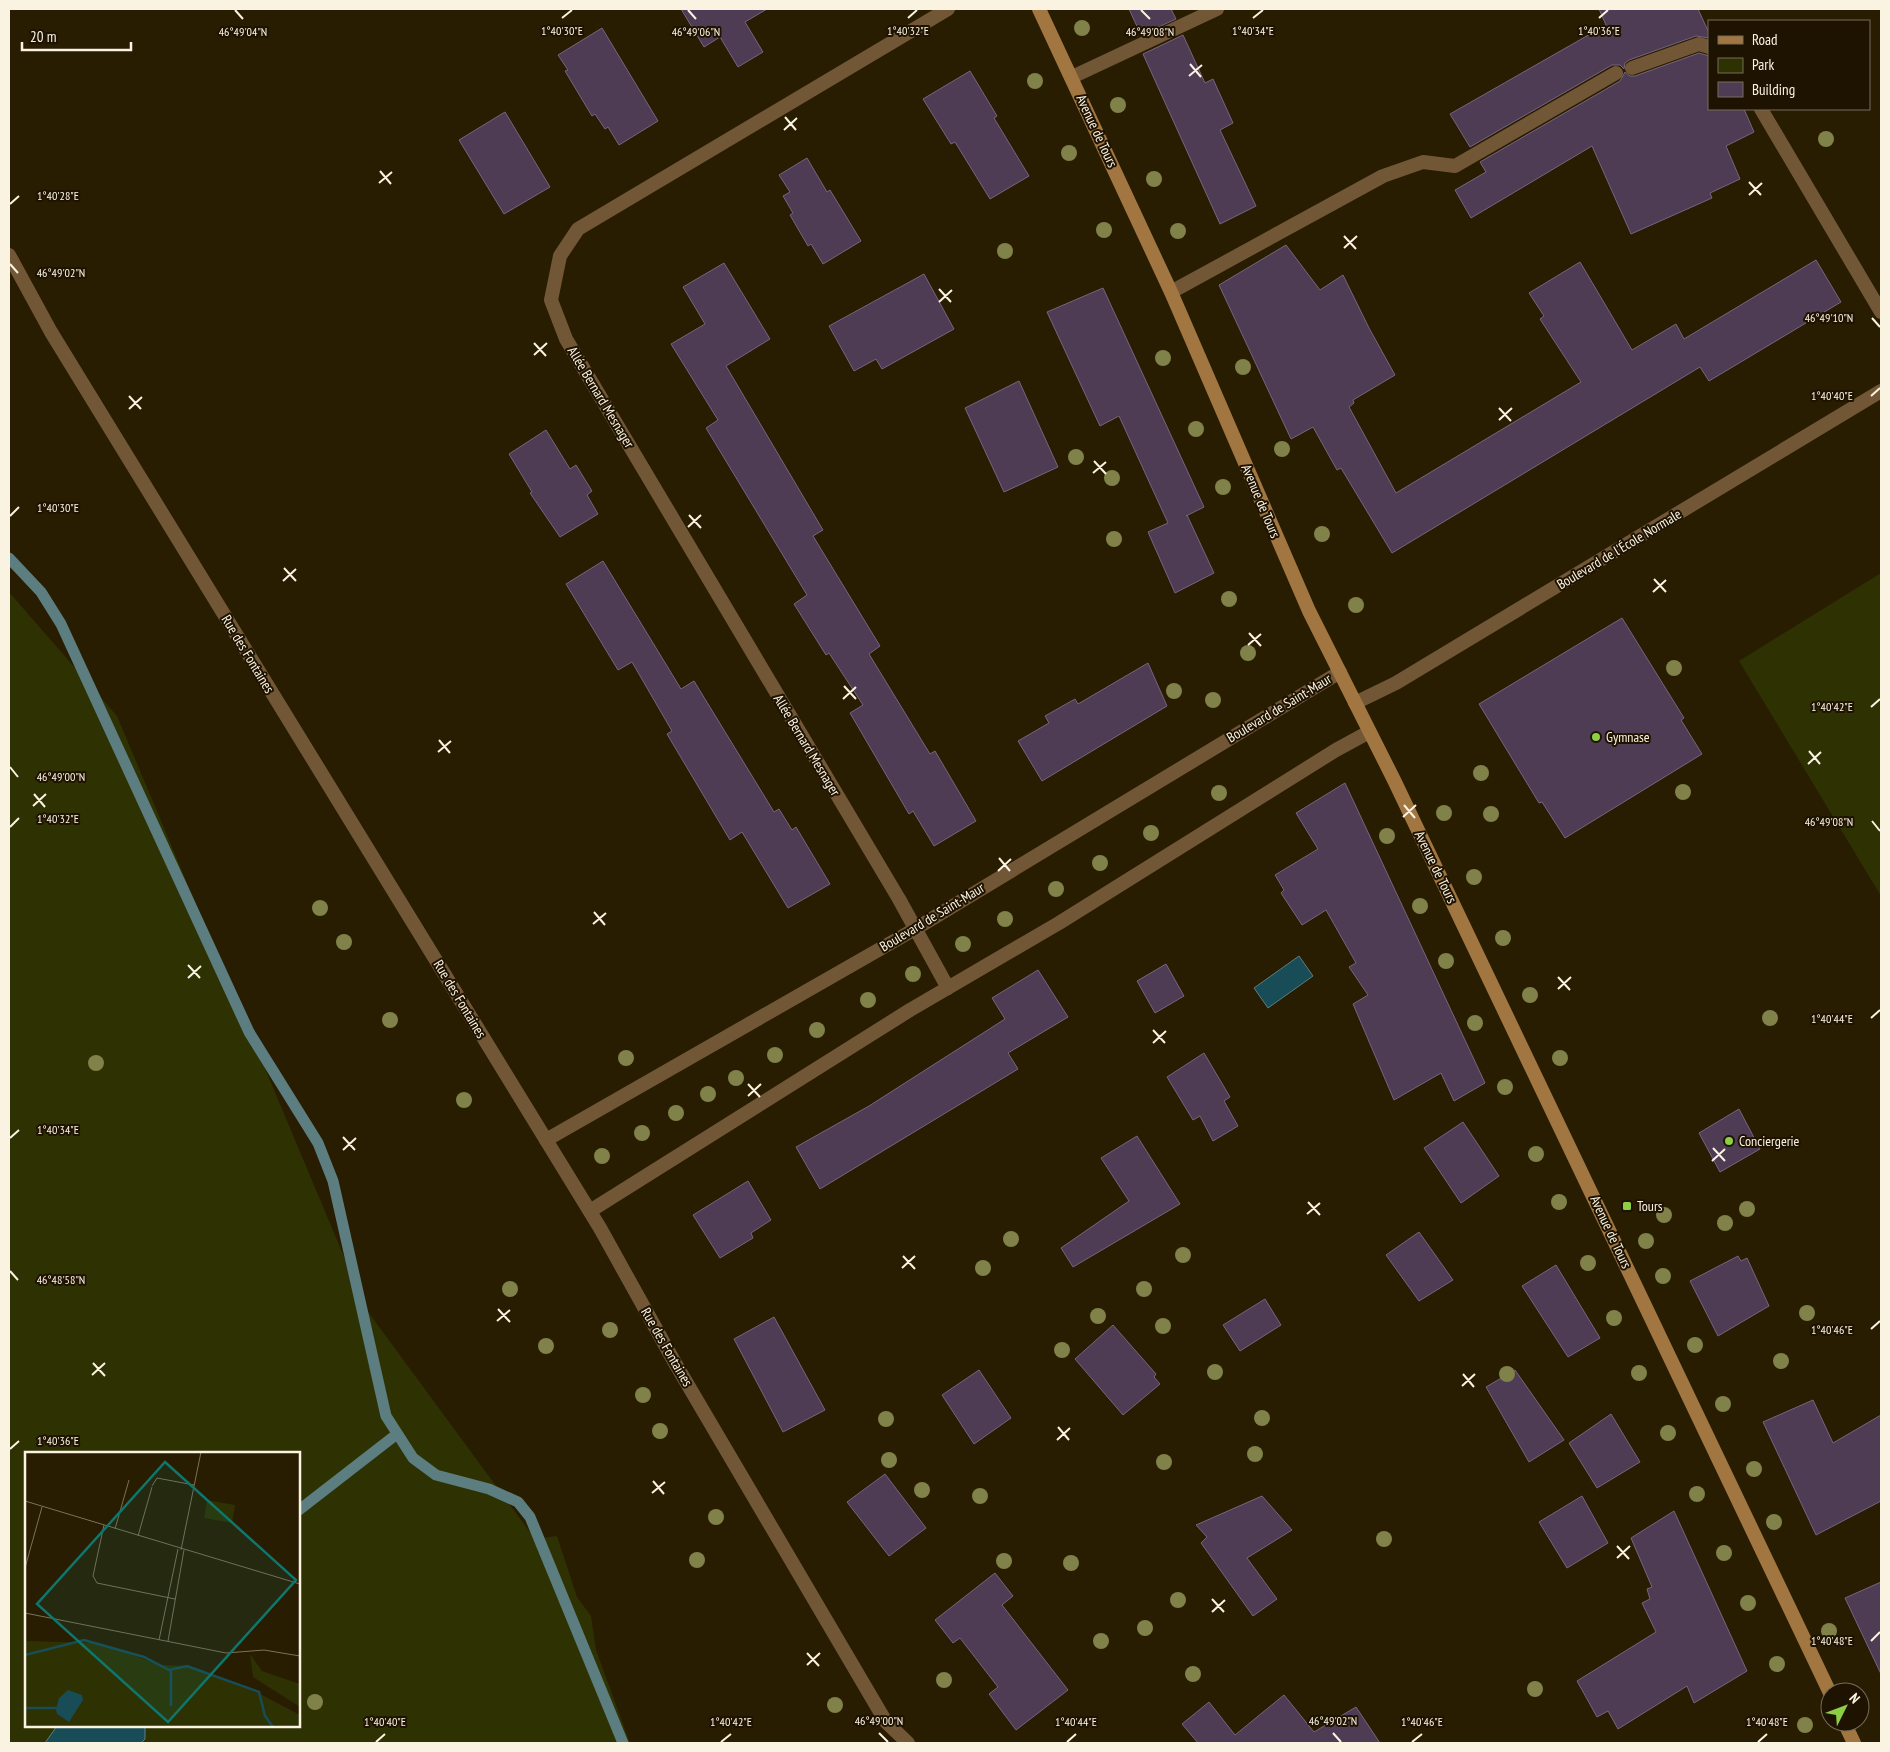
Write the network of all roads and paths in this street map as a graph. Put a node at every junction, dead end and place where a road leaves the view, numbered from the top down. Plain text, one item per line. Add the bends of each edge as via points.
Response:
1 (948, 9) edge
2 (1039, 9) edge
3 (1217, 9) edge
4 (1708, 47) edge
5 (1632, 68) dead end
6 (1616, 72) dead end
7 (1072, 77) junction
8 (1763, 110) edge
9 (9, 255) edge
10 (1171, 292) junction
11 (1881, 312) edge
12 (1881, 391) edge
13 (1340, 672) junction
14 (1355, 703) junction
15 (1369, 732) junction
16 (914, 929) junction
17 (948, 988) junction
18 (546, 1140) junction
19 (590, 1211) junction
20 (1825, 1682) edge
21 (908, 1743) edge

1 - 16 street, Allée Bernard Mesnager via 578,229 560,256 551,300 566,339
2 - 7 main road, Avenue de Tours
3 - 7 street
4 - 5 street via 1699,44
6 - 10 street via 1455,166 1423,162 1383,176
7 - 10 main road, Avenue de Tours
8 - 11 street
9 - 18 street, Rue des Fontaines via 51,332
10 - 13 main road, Avenue de Tours via 1309,611
12 - 14 street, Boulevard de l'École Normale via 1396,683
13 - 14 main road, Avenue de Tours
13 - 16 street, Boulevard de Saint-Maur
14 - 15 main road, Avenue de Tours
15 - 17 street
15 - 20 main road, Avenue de Tours
16 - 17 street, Allée Bernard Mesnager
16 - 18 street, Boulevard de Saint-Maur
17 - 19 street
18 - 19 street, Rue des Fontaines
19 - 21 street, Rue des Fontaines via 675,1363 886,1722

